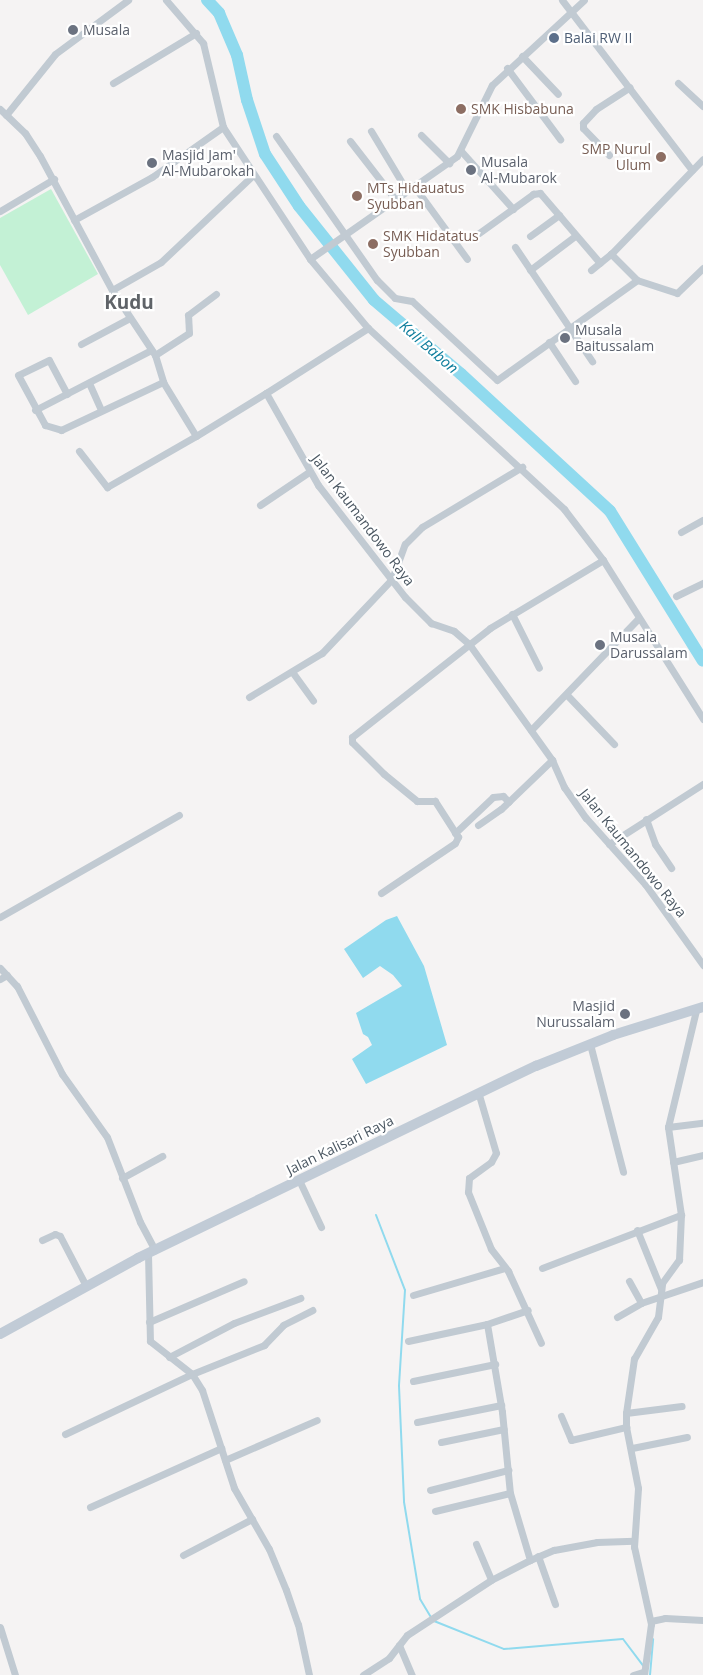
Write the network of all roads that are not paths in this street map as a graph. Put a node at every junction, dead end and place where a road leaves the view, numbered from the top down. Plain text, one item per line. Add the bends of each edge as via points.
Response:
1 (128, 0) edge
2 (166, 0) edge
3 (562, 0) edge
4 (584, 0) edge
5 (569, 12) junction
6 (196, 33) junction
7 (522, 56) junction
8 (507, 68) junction
9 (113, 83) dead end
10 (678, 83) dead end
11 (630, 87) junction
12 (558, 94) dead end
13 (703, 106) edge
14 (0, 109) edge
15 (6, 115) junction
16 (223, 127) junction
17 (371, 131) dead end
18 (421, 134) dead end
19 (276, 136) dead end
20 (560, 140) dead end
21 (350, 141) dead end
22 (461, 151) junction
23 (609, 155) dead end
24 (703, 159) edge
25 (449, 163) junction
26 (692, 170) junction
27 (253, 174) junction
28 (54, 179) junction
29 (414, 186) junction
30 (407, 191) junction
31 (395, 199) junction
32 (513, 209) junction
33 (0, 211) edge
34 (558, 215) junction
35 (74, 220) junction
36 (479, 233) dead end
37 (344, 234) junction
38 (530, 236) dead end
39 (575, 236) junction
40 (516, 248) dead end
41 (611, 254) junction
42 (310, 258) junction
43 (467, 259) dead end
44 (600, 263) junction
45 (703, 268) edge
46 (530, 270) junction
47 (591, 270) dead end
48 (637, 280) junction
49 (112, 290) junction
50 (216, 294) dead end
51 (130, 318) junction
52 (570, 327) junction
53 (368, 328) junction
54 (549, 342) junction
55 (81, 344) dead end
56 (153, 352) junction
57 (592, 361) dead end
58 (575, 381) dead end
59 (163, 382) junction
60 (89, 383) junction
61 (266, 393) junction
62 (67, 394) junction
63 (36, 410) junction
64 (101, 410) junction
65 (196, 436) junction
66 (79, 451) dead end
67 (522, 467) junction
68 (309, 472) junction
69 (260, 505) dead end
70 (703, 520) edge
71 (681, 532) dead end
72 (602, 560) junction
73 (392, 579) junction
74 (703, 583) edge
75 (676, 596) dead end
76 (512, 614) junction
77 (638, 619) junction
78 (468, 644) junction
79 (538, 668) dead end
80 (293, 673) junction
81 (567, 695) junction
82 (249, 697) dead end
83 (313, 701) dead end
84 (703, 719) edge
85 (531, 730) junction
86 (614, 744) dead end
87 (552, 760) junction
88 (703, 784) edge
89 (509, 802) junction
90 (179, 815) dead end
91 (646, 819) junction
92 (478, 825) dead end
93 (455, 832) junction
94 (609, 844) junction
95 (671, 868) dead end
96 (381, 893) dead end
97 (0, 917) edge
98 (703, 965) edge
99 (0, 968) edge
100 (7, 975) junction
101 (0, 979) edge
102 (700, 1009) edge
103 (590, 1044) junction
104 (479, 1095) junction
105 (703, 1123) edge
106 (668, 1127) junction
107 (703, 1155) edge
108 (162, 1156) dead end
109 (673, 1162) junction
110 (623, 1172) dead end
111 (122, 1178) junction
112 (299, 1180) junction
113 (681, 1214) junction
114 (320, 1227) dead end
115 (637, 1230) junction
116 (42, 1240) dead end
117 (152, 1252) junction
118 (505, 1268) junction
119 (542, 1268) dead end
120 (244, 1281) dead end
121 (629, 1281) dead end
122 (703, 1282) edge
123 (86, 1286) junction
124 (661, 1292) junction
125 (413, 1295) dead end
126 (300, 1298) dead end
127 (641, 1303) junction
128 (312, 1310) dead end
129 (528, 1310) junction
130 (617, 1317) dead end
131 (149, 1322) junction
132 (487, 1324) junction
133 (0, 1334) edge
134 (408, 1341) dead end
135 (541, 1343) dead end
136 (169, 1357) junction
137 (495, 1364) junction
138 (192, 1374) junction
139 (413, 1381) dead end
140 (501, 1405) junction
141 (682, 1406) dead end
142 (626, 1413) junction
143 (561, 1416) dead end
144 (317, 1420) dead end
145 (417, 1422) dead end
146 (626, 1427) junction
147 (504, 1430) junction
148 (66, 1434) dead end
149 (687, 1437) dead end
150 (442, 1442) dead end
151 (221, 1448) junction
152 (632, 1448) junction
153 (225, 1460) junction
154 (508, 1470) junction
155 (430, 1490) dead end
156 (510, 1493) junction
157 (90, 1507) dead end
158 (435, 1511) dead end
159 (252, 1519) junction
160 (634, 1541) junction
161 (476, 1544) dead end
162 (183, 1555) dead end
163 (538, 1556) junction
164 (530, 1560) junction
165 (491, 1580) junction
166 (555, 1604) dead end
167 (703, 1620) edge
168 (651, 1621) junction
169 (0, 1627) edge
170 (399, 1645) junction
171 (644, 1673) edge
172 (14, 1675) edge
173 (308, 1675) edge
174 (364, 1675) edge
175 (412, 1675) edge
176 (633, 1675) edge

1 - 15 street via 55,54
2 - 6 street
3 - 5 street
4 - 5 street
5 - 7 street
5 - 11 street
6 - 9 street
6 - 16 street via 203,43
7 - 8 street
7 - 12 street
8 - 20 street
8 - 22 street via 492,85
10 - 13 street
11 - 23 street via 596,109 583,123 583,128
11 - 26 street
14 - 15 street
15 - 28 street via 29,139
16 - 27 street
16 - 35 street via 152,177
17 - 30 street
18 - 25 street
19 - 37 street
21 - 31 street
22 - 25 street
22 - 32 street
24 - 26 street
25 - 29 street
26 - 41 street
27 - 42 street
27 - 49 street via 161,262
28 - 33 street
28 - 35 street
29 - 30 street
29 - 43 street
30 - 31 street
31 - 37 street
32 - 34 street via 540,193
32 - 36 street
34 - 38 street
34 - 39 street
35 - 49 street
37 - 42 street
37 - 54 street via 376,280 394,297 412,301 497,380
39 - 44 street
39 - 46 street
40 - 46 street
41 - 44 street
41 - 48 street
42 - 53 street
44 - 47 street
45 - 48 street via 677,293
46 - 52 street
48 - 52 street
49 - 51 street
50 - 56 street via 188,315 189,333
51 - 55 street
51 - 56 street
52 - 54 street
52 - 57 street
53 - 61 street
53 - 67 street
54 - 58 street
56 - 59 street
56 - 60 street
59 - 64 street
59 - 65 street
60 - 62 street
60 - 64 street
61 - 65 street
61 - 68 street, Jalan Kaumandowo Raya
62 - 63 street
62 - 63 street via 52,362 46,360 33,366 18,377
63 - 64 street via 48,427 61,430
65 - 66 street via 107,487
67 - 72 street via 564,509
67 - 73 street via 411,536 397,559
68 - 69 street
68 - 73 street, Jalan Kaumandowo Raya
70 - 71 street
72 - 76 street
72 - 77 street
73 - 78 street, Jalan Kaumandowo Raya via 425,618 454,631
73 - 80 street via 322,653
74 - 75 street
76 - 78 street
76 - 79 street
77 - 81 street
77 - 84 street
78 - 85 street, Jalan Kaumandowo Raya
78 - 93 street via 352,737 352,742 384,774 417,801 435,801
80 - 82 street
80 - 83 street
81 - 85 street
81 - 86 street
85 - 87 street, Jalan Kaumandowo Raya
87 - 89 street
87 - 94 street, Jalan Kaumandowo Raya via 564,787
88 - 91 street
89 - 92 street
89 - 93 street via 503,796 493,797
90 - 97 street
91 - 94 street
91 - 95 street via 655,844
93 - 96 street via 458,838 455,843
94 - 98 street, Jalan Kaumandowo Raya via 657,899
99 - 100 street
100 - 101 street
100 - 111 street via 27,1003 62,1074 107,1137
102 - 103 street, Jalan Kalisari Raya
102 - 106 street
103 - 104 street, Jalan Kalisari Raya
103 - 110 street
104 - 112 street, Jalan Kalisari Raya
104 - 118 street via 496,1153 485,1167 471,1175 467,1186 492,1249
105 - 106 street
106 - 109 street
107 - 109 street
108 - 111 street
109 - 113 street
111 - 117 street
112 - 114 street
112 - 117 street, Jalan Kalisari Raya
113 - 115 street
113 - 124 street via 678,1260
115 - 119 street
115 - 124 street
116 - 123 street via 55,1234 60,1236
117 - 123 street, Jalan Kalisari Raya
117 - 131 street
118 - 125 street
118 - 129 street
120 - 131 street
121 - 127 street
122 - 124 street
123 - 133 street, Jalan Kalisari Raya
124 - 127 street
124 - 142 street via 658,1318 634,1359
126 - 136 street via 234,1323
127 - 130 street
128 - 138 street via 283,1325 264,1345
129 - 132 street
129 - 135 street
131 - 136 street via 150,1341
132 - 134 street
132 - 137 street
136 - 138 street
137 - 139 street
137 - 140 street
138 - 148 street
138 - 151 street via 202,1390
140 - 145 street
140 - 147 street
141 - 142 street
142 - 146 street
143 - 146 street via 571,1440
144 - 153 street
146 - 152 street
147 - 150 street
147 - 154 street
149 - 152 street
151 - 153 street
151 - 157 street
152 - 160 street via 638,1488
153 - 159 street via 234,1488
154 - 155 street
154 - 156 street
156 - 158 street
156 - 164 street
159 - 162 street
159 - 173 street via 286,1590 298,1624
160 - 163 street via 597,1542
160 - 168 street
161 - 165 street
163 - 164 street
163 - 166 street
164 - 165 street
165 - 170 street via 407,1635
167 - 168 street via 665,1618
168 - 171 street
169 - 172 street
170 - 174 street via 389,1658
170 - 175 street
171 - 176 street

